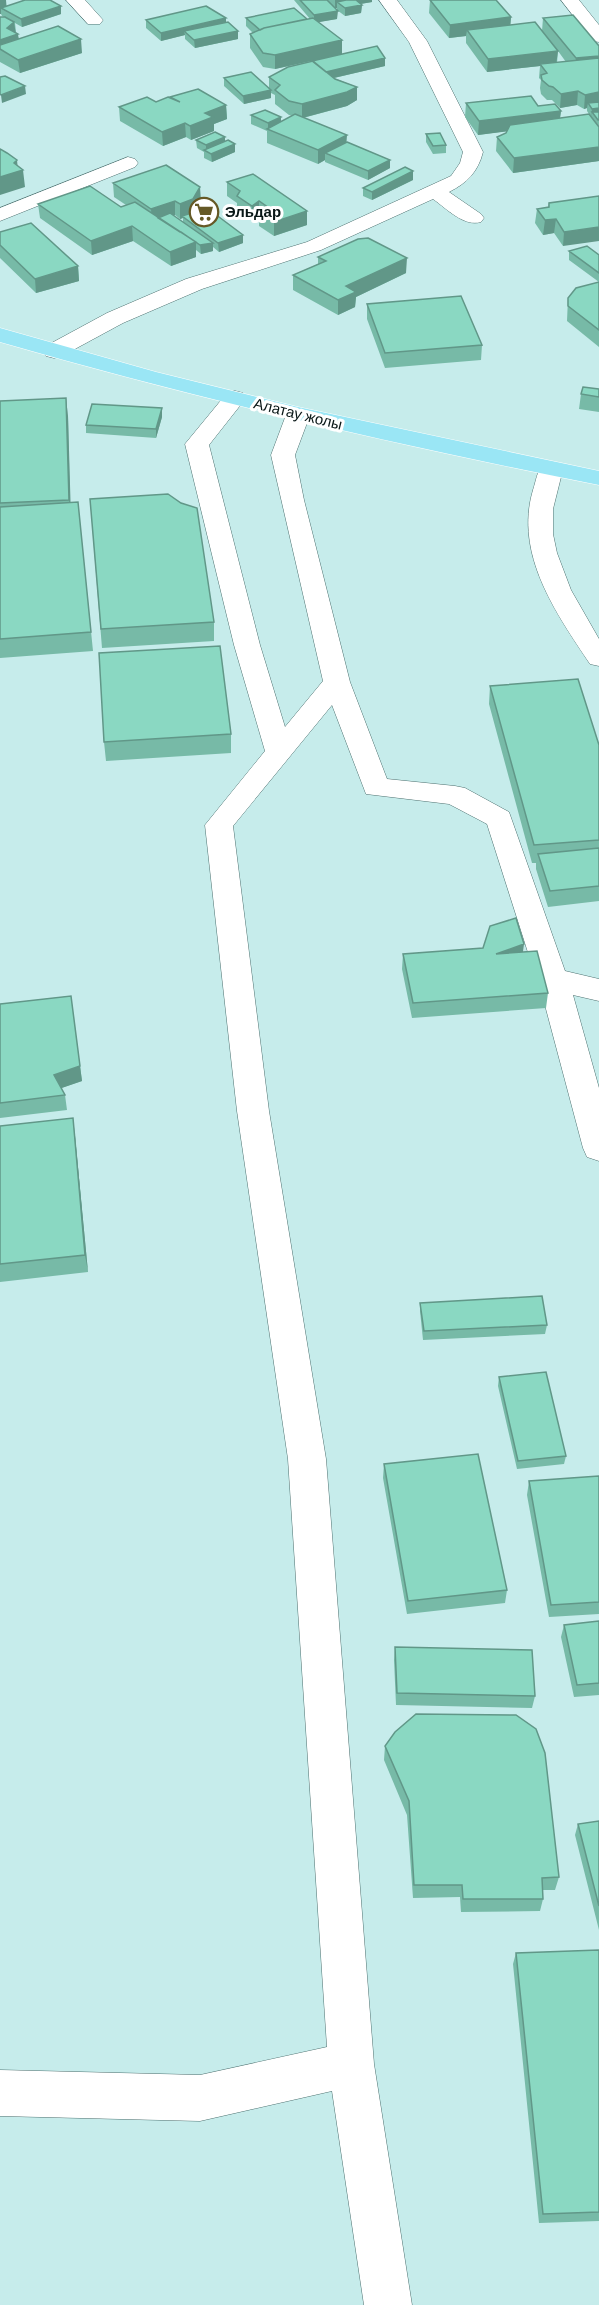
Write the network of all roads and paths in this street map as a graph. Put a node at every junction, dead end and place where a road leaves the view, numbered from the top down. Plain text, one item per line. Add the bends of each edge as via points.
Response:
1 (75, 0) edge
2 (388, 0) edge
3 (570, 0) edge
4 (94, 20) dead end
5 (599, 37) edge
6 (128, 163) dead end
7 (434, 191) junction
8 (0, 215) edge
9 (474, 218) dead end
10 (0, 335) edge
11 (54, 351) junction
12 (235, 398) junction
13 (298, 415) junction
14 (551, 469) junction
15 (599, 478) edge
16 (599, 658) edge
17 (337, 682) junction
18 (279, 752) junction
19 (553, 980) junction
20 (599, 990) edge
21 (599, 1148) edge
22 (351, 2064) junction
23 (0, 2093) edge
24 (388, 2305) edge

1 - 4 street
2 - 7 street via 418,41 473,152 470,164 458,180
3 - 5 street
6 - 8 street
7 - 9 street
7 - 11 street via 314,246 174,293 115,318
10 - 11 main road, Алатау жолы
11 - 12 main road, Алатау жолы
12 - 13 main road, Алатау жолы
12 - 18 street via 197,444 247,645
13 - 14 main road, Алатау жолы
13 - 17 street via 283,455
14 - 15 main road, Алатау жолы
14 - 16 street via 540,512 541,549 570,615
17 - 18 street
17 - 19 street via 376,788 456,795 499,819
18 - 22 street via 219,825 253,1112 307,1459
19 - 20 street
19 - 21 street
22 - 23 street via 200,2098
22 - 24 street

